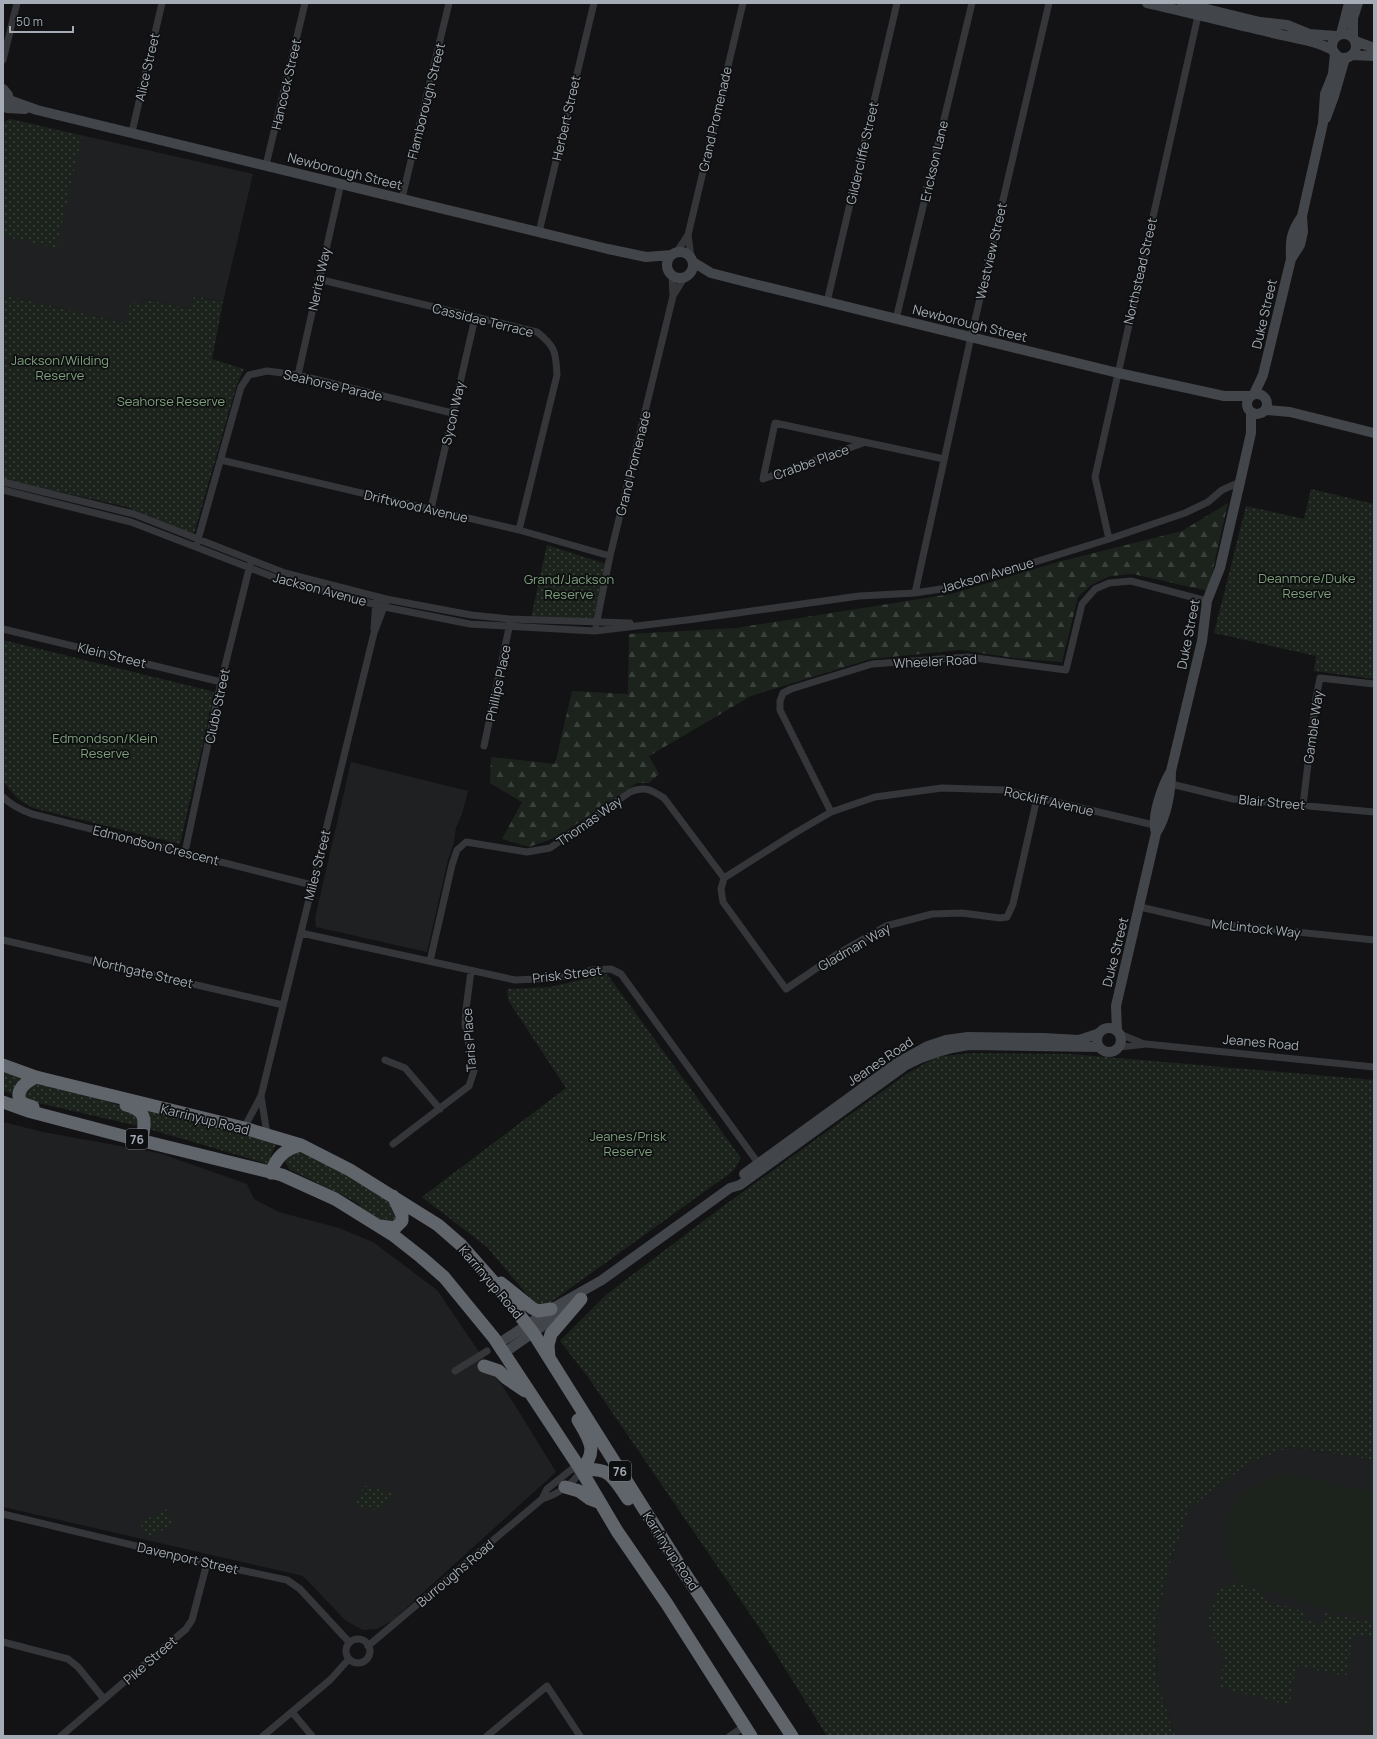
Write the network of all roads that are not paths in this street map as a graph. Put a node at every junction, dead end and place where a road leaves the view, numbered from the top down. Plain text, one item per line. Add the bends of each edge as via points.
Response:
1 (17, 3) edge
2 (162, 3) edge
3 (305, 3) edge
4 (449, 3) edge
5 (594, 3) edge
6 (743, 3) edge
7 (896, 3) edge
8 (972, 3) edge
9 (1049, 3) edge
10 (1147, 3) edge
11 (1182, 3) edge
12 (1349, 3) edge
13 (1358, 3) edge
14 (1200, 8) edge
15 (1339, 35) junction
16 (1354, 39) junction
17 (1374, 48) edge
18 (1334, 52) junction
19 (1349, 56) junction
20 (1374, 56) edge
21 (3, 60) edge
22 (5, 97) edge
23 (1323, 123) junction
24 (132, 132) junction
25 (266, 165) junction
26 (340, 183) junction
27 (402, 198) junction
28 (539, 232) junction
29 (688, 235) junction
30 (674, 254) junction
31 (646, 257) junction
32 (692, 259) junction
33 (670, 273) junction
34 (711, 273) junction
35 (686, 277) junction
36 (318, 279) junction
37 (673, 296) junction
38 (827, 302) junction
39 (474, 318) junction
40 (896, 319) junction
41 (971, 337) junction
42 (1118, 373) junction
43 (298, 375) junction
44 (1263, 375) junction
45 (1252, 395) junction
46 (1224, 396) junction
47 (1259, 407) junction
48 (452, 413) junction
49 (1374, 433) edge
50 (863, 443) junction
51 (944, 459) junction
52 (221, 460) junction
53 (3, 482) edge
54 (1240, 482) junction
55 (3, 490) edge
56 (431, 509) junction
57 (519, 530) junction
58 (1109, 539) junction
59 (197, 544) junction
60 (610, 556) junction
61 (250, 565) junction
62 (915, 593) junction
63 (377, 596) junction
64 (386, 599) junction
65 (1207, 601) junction
66 (375, 604) junction
67 (384, 607) junction
68 (510, 619) junction
69 (598, 621) junction
70 (648, 624) junction
71 (510, 627) junction
72 (3, 629) edge
73 (595, 631) junction
74 (374, 634) junction
75 (221, 682) junction
76 (1374, 684) edge
77 (484, 746) dead end
78 (1171, 771) junction
79 (1171, 784) junction
80 (3, 797) edge
81 (1037, 798) junction
82 (1303, 805) junction
83 (831, 812) junction
84 (1374, 812) edge
85 (1155, 829) junction
86 (185, 852) junction
87 (724, 878) junction
88 (312, 885) junction
89 (1140, 907) junction
90 (301, 933) junction
91 (3, 940) edge
92 (1374, 940) edge
93 (430, 961) junction
94 (471, 971) junction
95 (284, 1005) junction
96 (1116, 1006) junction
97 (1101, 1031) junction
98 (1118, 1032) junction
99 (1146, 1044) junction
100 (1099, 1047) junction
101 (1119, 1047) junction
102 (385, 1060) dead end
103 (3, 1065) edge
104 (1374, 1067) edge
105 (36, 1077) junction
106 (88, 1090) junction
107 (261, 1096) junction
108 (3, 1102) edge
109 (3, 1108) edge
110 (440, 1109) junction
111 (50, 1117) junction
112 (244, 1128) junction
113 (267, 1134) junction
114 (142, 1140) junction
115 (393, 1144) dead end
116 (301, 1145) junction
117 (760, 1166) junction
118 (271, 1173) junction
119 (393, 1196) junction
120 (372, 1223) junction
121 (461, 1245) junction
122 (602, 1280) junction
123 (581, 1299) junction
124 (551, 1308) junction
125 (531, 1329) junction
126 (497, 1349) junction
127 (549, 1359) junction
128 (484, 1366) dead end
129 (455, 1371) dead end
130 (563, 1380) junction
131 (532, 1396) junction
132 (581, 1470) junction
133 (565, 1487) junction
134 (542, 1499) junction
135 (600, 1503) junction
136 (3, 1514) edge
137 (207, 1563) junction
138 (678, 1563) junction
139 (3, 1642) edge
140 (349, 1642) junction
141 (368, 1646) junction
142 (349, 1659) junction
143 (104, 1699) junction
144 (292, 1712) junction
145 (748, 1731) edge
146 (61, 1736) edge
147 (263, 1736) edge
148 (312, 1736) edge
149 (487, 1736) edge
150 (580, 1736) edge
151 (730, 1736) edge
152 (792, 1736) edge

1 - 21 street
2 - 24 street, Alice Street
3 - 25 street, Hancock Street
4 - 27 street, Flamborough Street
5 - 28 street, Herbert Street
6 - 29 street, Grand Promenade
7 - 38 street, Gildercliffe Street
8 - 40 street, Erickson Lane
9 - 41 street, Westview Street
10 - 14 main road
11 - 14 main road
12 - 15 main road
13 - 16 main road via 1352,18
14 - 15 main road via 1260,22 1287,25 1309,34
14 - 18 main road via 1271,33 1322,44
14 - 42 street, Northstead Street
15 - 16 main road via 1348,34
15 - 18 main road via 1332,43
16 - 17 main road
16 - 19 main road via 1356,48
18 - 19 main road via 1341,58
18 - 23 main road, Duke Street via 1333,74 1325,94
19 - 20 main road
19 - 23 main road, Duke Street
22 - 24 main road, Newborough Street via 38,110
23 - 44 main road, Duke Street via 1302,216 1303,232 1300,244 1291,259
24 - 25 main road, Newborough Street
25 - 26 main road, Newborough Street
26 - 27 main road, Newborough Street
26 - 36 street, Nerita Way
27 - 28 main road, Newborough Street
28 - 31 main road, Newborough Street
29 - 30 street, Grand Promenade
29 - 32 street, Grand Promenade
30 - 31 main road, Newborough Street
30 - 32 main road, Newborough Street via 684,253
30 - 33 main road via 667,263
31 - 33 main road, Newborough Street
32 - 34 main road, Newborough Street
32 - 35 main road via 693,269
33 - 35 main road, Newborough Street via 677,278
33 - 37 street, Grand Promenade
34 - 35 main road, Newborough Street
34 - 38 main road, Newborough Street
35 - 37 street, Grand Promenade
36 - 39 street, Cassidae Terrace
36 - 43 street, Nerita Way
37 - 60 street, Grand Promenade
38 - 40 main road, Newborough Street
39 - 48 street, Sycon Way
39 - 57 street, Cassidae Terrace via 537,332 550,342 556,354 557,375
40 - 41 main road, Newborough Street
41 - 42 main road, Newborough Street
41 - 51 street, Westview Street
42 - 46 main road, Newborough Street
42 - 58 street, Northstead Street via 1095,477
43 - 48 street, Seahorse Parade
43 - 52 street, Seahorse Parade via 267,371 249,375 241,387
44 - 45 main road, Duke Street
44 - 47 main road, Duke Street
45 - 46 main road, Newborough Street
45 - 47 main road via 1260,394
45 - 47 main road, Duke Street via 1247,402
46 - 47 main road, Newborough Street
47 - 49 main road, Newborough Street
47 - 54 main road, Duke Street
48 - 56 street, Sycon Way
50 - 50 street, Crabbe Place via 775,423 763,479 806,464
50 - 51 street, Crabbe Place
51 - 62 street, Westview Street
52 - 56 street, Driftwood Avenue
52 - 59 street, Seahorse Parade
53 - 59 street, Jackson Avenue via 134,514
54 - 58 street, Jackson Avenue via 1185,513
54 - 65 main road, Duke Street via 1220,568
55 - 59 street, Jackson Avenue via 131,522
56 - 57 street, Driftwood Avenue
57 - 60 street, Driftwood Avenue
58 - 62 street, Jackson Avenue via 954,586
59 - 61 street, Jackson Avenue
60 - 69 street, Grand Promenade
61 - 63 street, Jackson Avenue
61 - 66 street, Jackson Avenue via 291,583
61 - 75 street, Clubb Street
62 - 70 street, Jackson Avenue via 859,596
63 - 64 street, Jackson Avenue
63 - 66 street, Miles Street
64 - 67 street, Miles Street
64 - 68 street, Jackson Avenue via 471,615
65 - 78 main road, Duke Street via 1202,641
65 - 83 street, Wheeler Road via 1132,581 1109,583 1094,589 1082,604 1066,670 968,657 872,664 783,693 780,710
66 - 67 street, Jackson Avenue
66 - 74 street, Miles Street
67 - 71 street, Jackson Avenue via 470,624
67 - 74 street, Miles Street
68 - 69 street, Jackson Avenue
68 - 71 street, Phillips Place
69 - 70 street, Jackson Avenue
69 - 73 street, Grand Promenade
70 - 73 street, Jackson Avenue
71 - 73 street, Jackson Avenue
71 - 77 street, Phillips Place
72 - 75 street, Klein Street
74 - 88 street, Miles Street
75 - 86 street, Clubb Street
76 - 82 street, Gamble Way via 1320,678
78 - 79 main road, Duke Street
78 - 85 main road, Duke Street via 1164,782
79 - 82 street, Blair Street via 1233,799
79 - 85 main road, Duke Street via 1162,824
80 - 86 street, Edmondson Crescent via 20,810 32,814
81 - 83 street, Rockliff Avenue via 1005,790 942,788 875,797
81 - 85 street, Rockliff Avenue
81 - 87 street, Gladman Way via 1013,904 1007,917 962,913 932,914 886,926 786,989 723,902 721,889
82 - 84 street, Blair Street
83 - 87 street, Rockliff Avenue
85 - 89 main road, Duke Street
86 - 88 street, Edmondson Crescent
87 - 93 street, Thomas Way via 664,798 649,789 637,789 550,848 527,852 466,842 457,850 452,865
88 - 90 street, Miles Street
89 - 92 street, McLintock Way via 1209,923
89 - 96 main road, Duke Street
90 - 93 street, Prisk Street
90 - 95 street, Miles Street
91 - 95 street, Northgate Street
93 - 94 street, Prisk Street
94 - 110 street, Taris Place via 465,1024 474,1071 469,1086
94 - 117 street, Prisk Street via 515,980 558,978 610,969 621,974
95 - 107 street, Miles Street
96 - 97 main road, Duke Street
96 - 98 main road, Duke Street
97 - 98 main road, Jeanes Road via 1111,1028
97 - 100 main road via 1096,1041
97 - 117 main road, Jeanes Road via 1079,1040 968,1037 928,1046 897,1062
98 - 99 street, Jeanes Road
98 - 101 main road via 1121,1041
99 - 101 street, Jeanes Road
99 - 104 street, Jeanes Road
100 - 101 main road, Jeanes Road via 1109,1052
100 - 117 main road, Jeanes Road via 969,1045 932,1052 906,1065
102 - 110 street via 405,1068
103 - 105 highway, Karrinyup Road / 76
105 - 106 highway, Karrinyup Road / 76
105 - 111 highway via 24,1083 20,1089 19,1101 45,1111
106 - 112 highway, Karrinyup Road / 76
106 - 114 highway via 93,1096 138,1108 144,1125
107 - 112 street, Miles Street
107 - 113 street, Miles Street
108 - 111 highway, 76
109 - 111 highway via 42,1120
110 - 115 street, Taris Place
111 - 114 highway, 76
112 - 113 highway, Karrinyup Road / 76
113 - 116 highway, Karrinyup Road / 76
114 - 118 highway, 76
116 - 118 highway via 289,1148 282,1154 274,1163
116 - 119 highway, Karrinyup Road / 76
117 - 122 main road, Jeanes Road via 740,1185 730,1188
118 - 120 highway, 76 via 282,1175 335,1199
119 - 120 highway via 402,1215 401,1224 390,1228
119 - 121 highway, Karrinyup Road / 76 via 438,1225
120 - 126 highway, 76 via 408,1246 437,1270 484,1325
121 - 124 highway via 479,1257 498,1282 532,1308
121 - 125 highway, Karrinyup Road / 76
122 - 123 main road, Jeanes Road
122 - 124 main road, Jeanes Road
123 - 125 main road, Jeanes Road
123 - 127 highway via 550,1334
124 - 125 main road, Jeanes Road
125 - 126 main road, Jeanes Road
125 - 127 highway, Karrinyup Road / 76
126 - 129 street
126 - 131 highway, 76
127 - 130 highway, Karrinyup Road / 76
128 - 131 highway via 499,1371
130 - 132 highway via 565,1398 590,1441 591,1457
130 - 138 highway, Karrinyup Road / 76
131 - 132 highway, 76
132 - 133 street, Burroughs Road via 578,1477
132 - 134 street, Burroughs Road via 572,1469 547,1490
132 - 135 highway, 76
132 - 138 highway via 595,1468 606,1471
133 - 134 street, Burroughs Road via 554,1496
133 - 135 highway via 580,1491
134 - 141 street, Burroughs Road
135 - 145 highway, 76
136 - 137 street, Davenport Street
137 - 140 street, Davenport Street via 292,1583
137 - 143 street, Pike Street via 192,1620 186,1629
138 - 152 highway, Karrinyup Road / 76
139 - 143 street via 68,1659 78,1666
140 - 141 street via 360,1639
140 - 142 street via 346,1649
141 - 142 street via 369,1654 364,1660 357,1662
142 - 144 street via 330,1680
143 - 146 street, Pike Street
144 - 147 street
144 - 148 street
145 - 151 street
149 - 150 street via 547,1686

